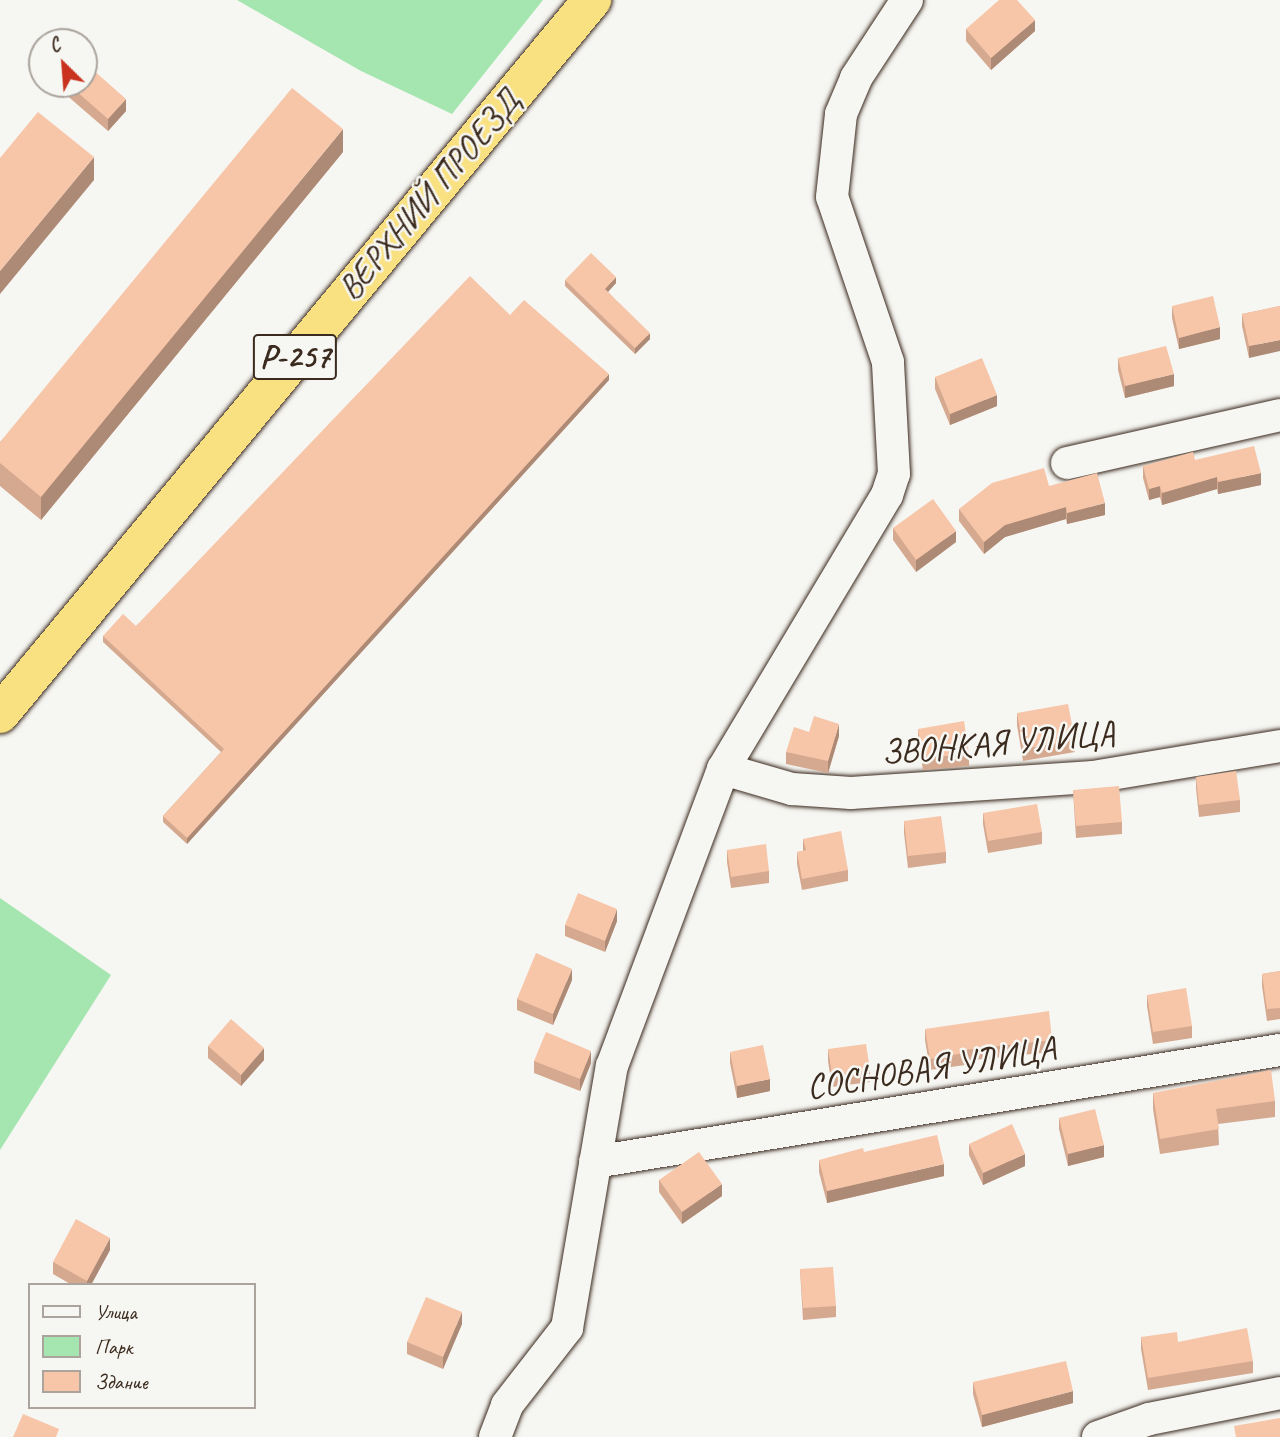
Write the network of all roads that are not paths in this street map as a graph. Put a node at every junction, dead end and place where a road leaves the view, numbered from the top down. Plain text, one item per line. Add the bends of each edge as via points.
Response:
1 (592, 0) edge
2 (907, 0) edge
3 (1280, 415) edge
4 (1067, 463) dead end
5 (0, 714) edge
6 (1280, 746) edge
7 (723, 769) junction
8 (1280, 1050) edge
9 (595, 1162) junction
10 (1280, 1393) edge
11 (495, 1437) edge
12 (1098, 1437) edge

1 - 5 highway, ВЕРХНИЙ ПРОЕЗД / Р-257
2 - 7 street via 856,78 841,114 832,197 888,362 894,474 887,495
3 - 4 street
6 - 7 street, ЗВОНКАЯ УЛИЦА via 1093,777 850,793 792,789
7 - 9 street via 612,1066
8 - 9 street, СОСНОВАЯ УЛИЦА
9 - 11 street via 567,1328 507,1405
10 - 12 street via 1149,1419

